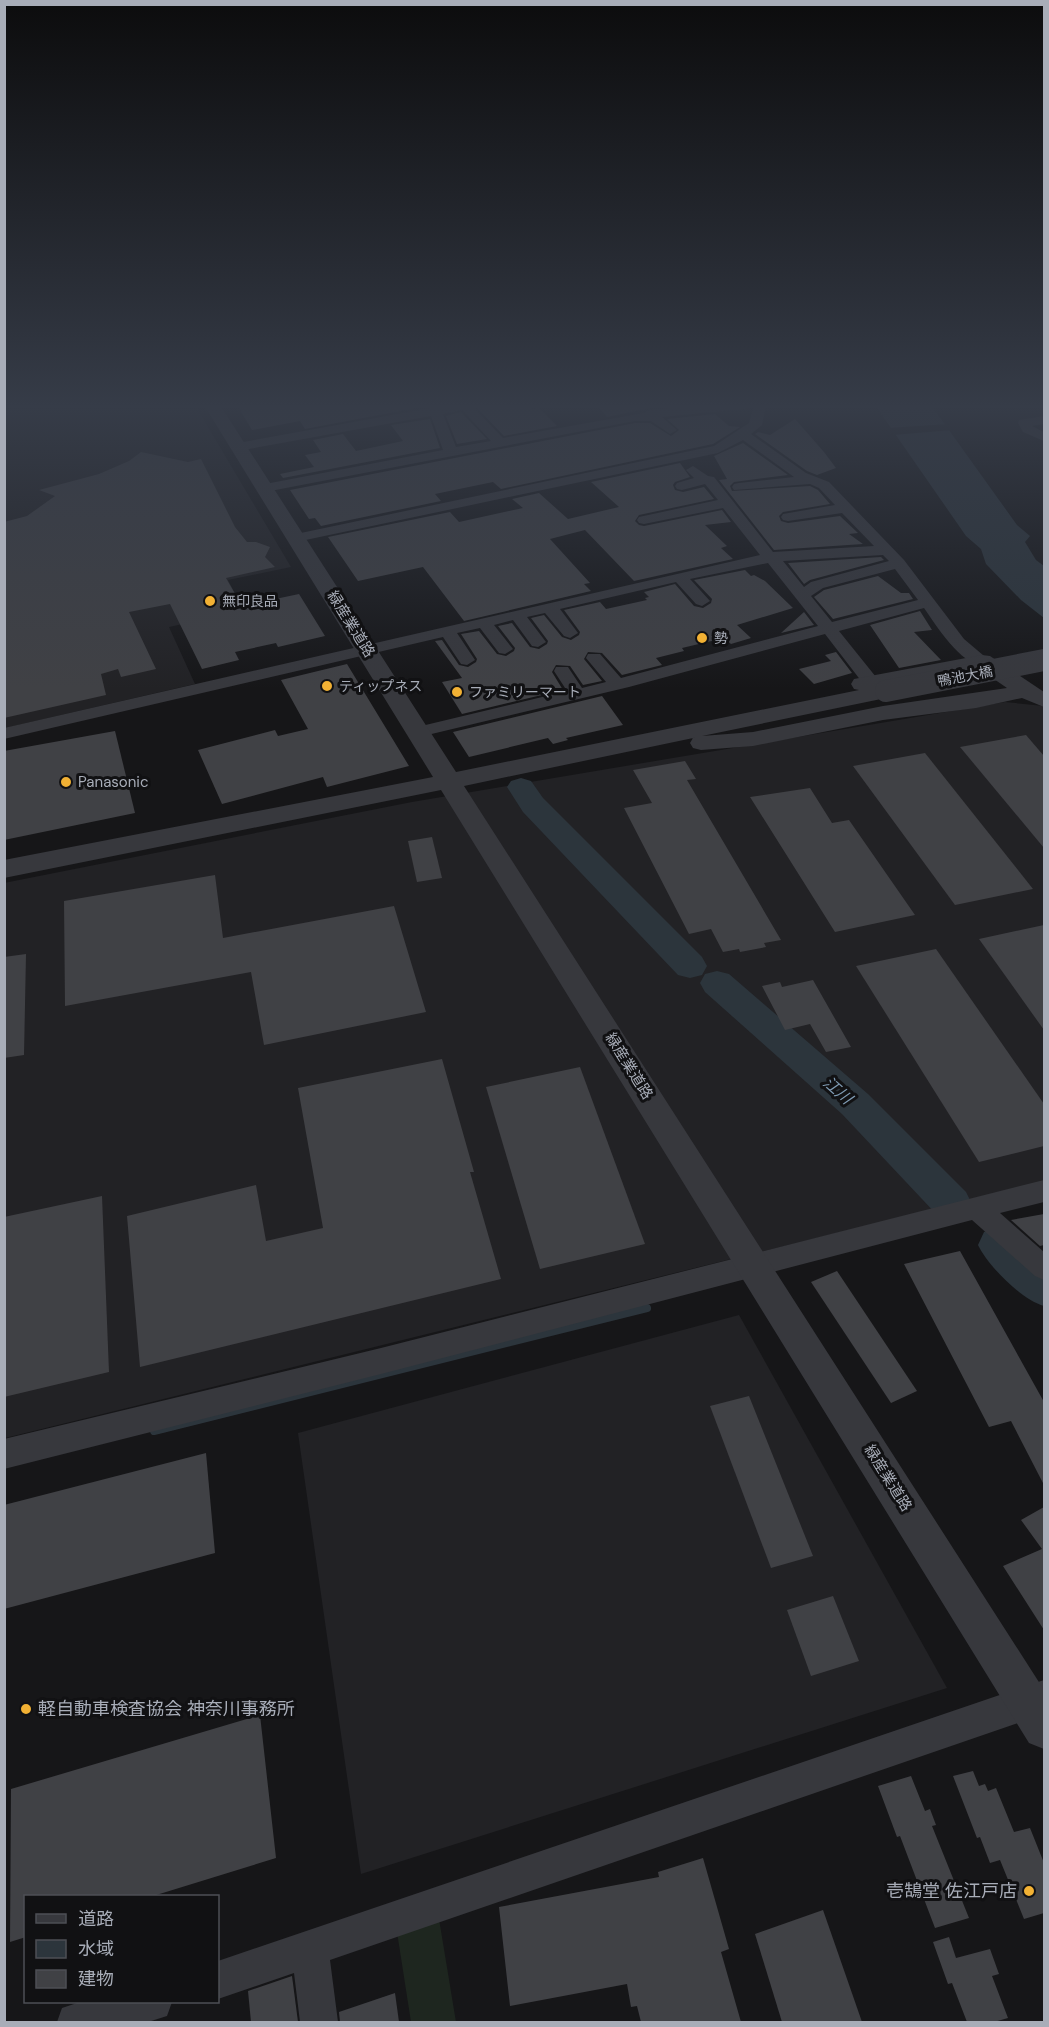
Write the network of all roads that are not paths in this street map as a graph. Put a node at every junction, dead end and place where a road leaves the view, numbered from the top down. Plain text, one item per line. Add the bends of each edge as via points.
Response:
1 (272, 500) edge
2 (477, 500) edge
3 (723, 500) edge
4 (837, 500) edge
5 (726, 503) junction
6 (844, 508) junction
7 (788, 516) dead end
8 (644, 520) dead end
9 (296, 538) junction
10 (886, 550) junction
11 (770, 556) junction
12 (899, 563) junction
13 (680, 577) junction
14 (801, 595) junction
15 (702, 601) dead end
16 (927, 602) junction
17 (550, 608) junction
18 (518, 615) junction
19 (484, 623) junction
20 (828, 628) junction
21 (447, 631) junction
22 (570, 633) dead end
23 (538, 642) dead end
24 (366, 648) junction
25 (505, 649) dead end
26 (594, 658) dead end
27 (467, 660) dead end
28 (1044, 660) edge
29 (982, 661) junction
30 (562, 671) dead end
31 (1044, 671) edge
32 (617, 684) junction
33 (884, 691) junction
34 (578, 694) junction
35 (1035, 695) edge
36 (419, 732) junction
37 (4, 734) edge
38 (658, 741) junction
39 (450, 781) junction
40 (4, 869) edge
41 (1044, 1191) edge
42 (976, 1208) junction
43 (755, 1266) junction
44 (1044, 1268) edge
45 (4, 1454) edge
46 (1039, 1709) edge
47 (310, 1948) junction
48 (219, 1980) edge
49 (146, 2003) edge
50 (76, 2022) edge
51 (319, 2022) edge

1 - 9 street, 緑産業道路
2 - 9 street
3 - 5 street
4 - 6 street
5 - 8 street
5 - 11 street
6 - 7 street
6 - 10 street
9 - 24 street, 緑産業道路
10 - 11 street
10 - 12 street
11 - 13 street
11 - 14 street
12 - 14 street via 817,585
12 - 16 street
13 - 15 street
13 - 17 street
14 - 20 street
16 - 20 street
16 - 29 street via 958,643
17 - 18 street
17 - 22 street
18 - 19 street
18 - 23 street
19 - 21 street
19 - 25 street
20 - 32 street
20 - 33 street
21 - 24 street
21 - 27 street
24 - 36 street, 緑産業道路
24 - 37 street
26 - 32 street
28 - 33 street, 鴨池大橋, bridge
29 - 33 street
29 - 35 street
30 - 34 street
31 - 33 street, 鴨池大橋
32 - 34 street
33 - 38 street
34 - 36 street
35 - 38 street via 883,713 753,739
36 - 39 street, 緑産業道路
38 - 39 street
39 - 40 street
39 - 43 street, 緑産業道路
41 - 42 street
42 - 43 street
42 - 44 street
43 - 45 street
43 - 46 street, 緑産業道路
46 - 47 street
47 - 48 street
47 - 51 street
49 - 50 street

